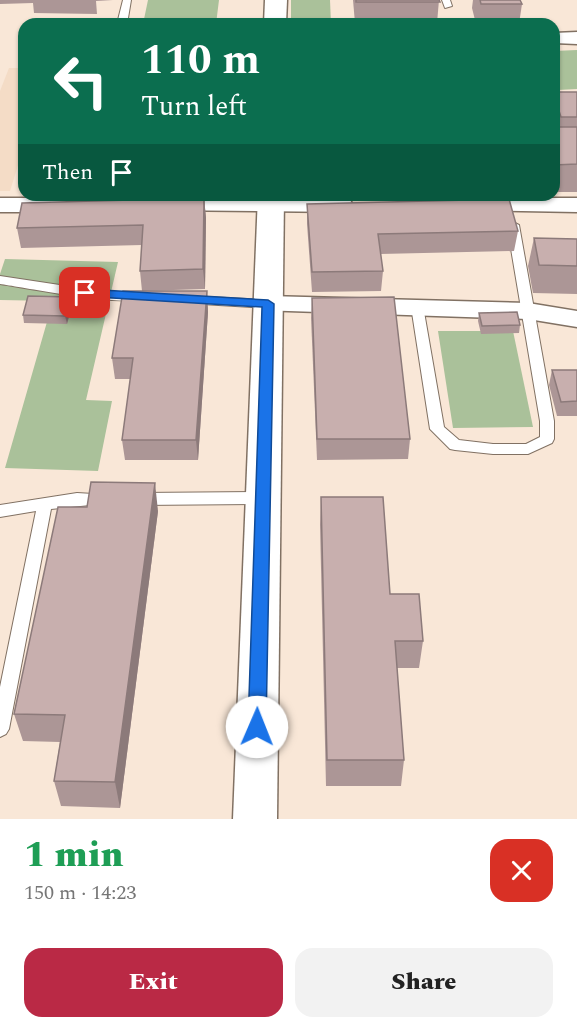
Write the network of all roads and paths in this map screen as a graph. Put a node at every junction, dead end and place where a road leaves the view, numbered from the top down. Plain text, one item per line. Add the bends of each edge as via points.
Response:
1 (127, 0) edge
2 (276, 0) edge
3 (123, 18) edge
4 (275, 18) edge
5 (560, 38) edge
6 (577, 38) edge
7 (244, 201) edge
8 (270, 201) edge
9 (289, 201) edge
10 (476, 201) edge
11 (488, 201) edge
12 (15, 202) edge
13 (81, 205) edge
14 (140, 205) edge
15 (365, 205) edge
16 (448, 205) edge
17 (509, 205) junction
18 (577, 205) edge
19 (0, 280) edge
20 (154, 298) edge
21 (178, 299) edge
22 (268, 304) junction
23 (417, 306) junction
24 (528, 311) junction
25 (577, 319) edge
26 (263, 498) junction
27 (45, 504) junction
28 (0, 511) edge
29 (0, 729) edge
30 (255, 819) edge

1 - 3 lane
2 - 4 street
5 - 6 street
7 - 14 street
8 - 22 street
9 - 15 street
10 - 16 street
11 - 17 street
12 - 13 street
17 - 18 street
17 - 24 lane
19 - 20 lane via 106,296
21 - 22 lane
22 - 23 street
22 - 26 street
23 - 24 street
23 - 24 lane via 437,429 455,445 493,449 528,449 547,440
24 - 25 street
26 - 27 lane via 77,499
26 - 30 street
27 - 28 lane
27 - 29 lane

